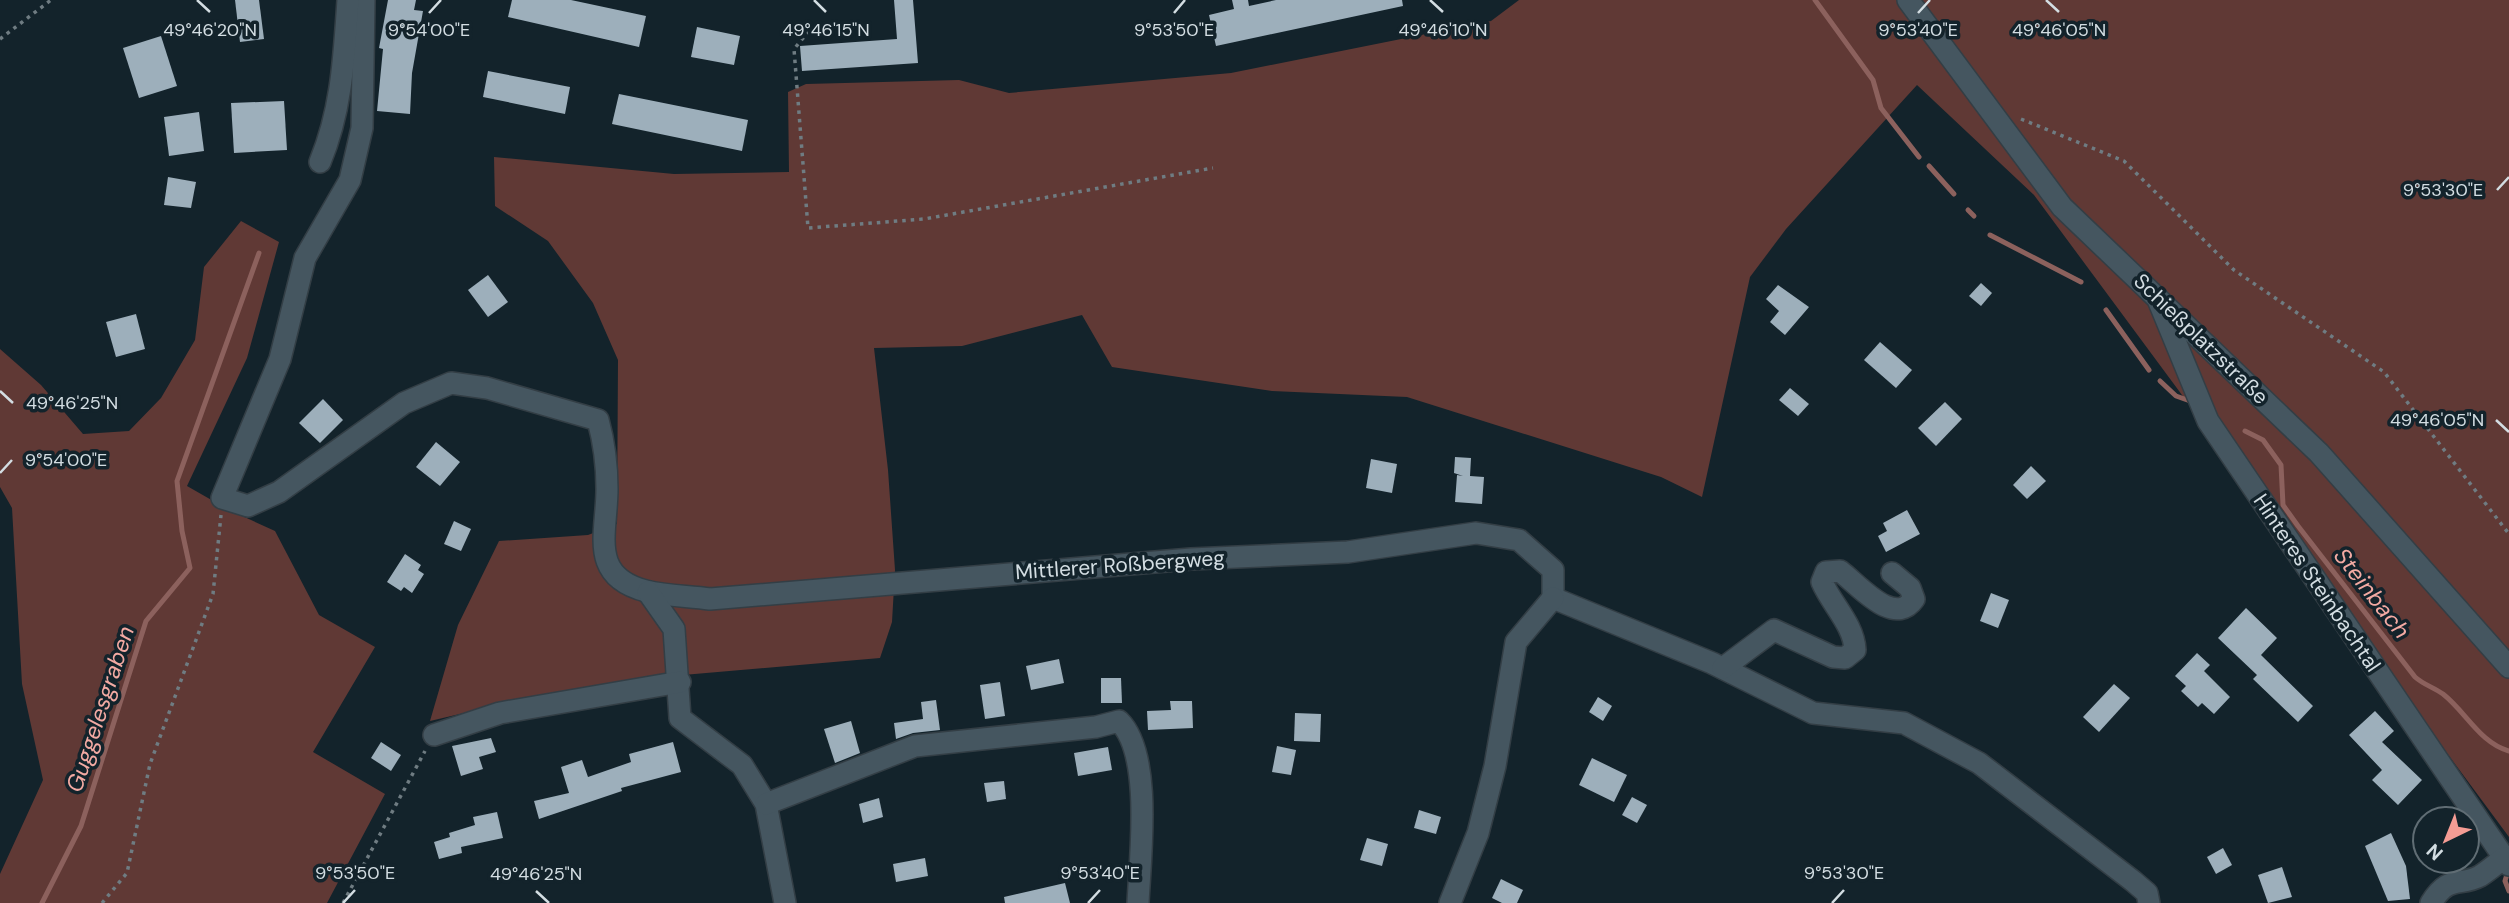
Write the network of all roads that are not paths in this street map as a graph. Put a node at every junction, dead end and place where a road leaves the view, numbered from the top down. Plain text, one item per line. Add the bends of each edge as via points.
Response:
1 (348, 0) edge
2 (364, 0) edge
3 (1908, 0) edge
4 (320, 162) dead end
5 (2155, 294) junction
6 (1892, 573) dead end
7 (648, 592) junction
8 (1553, 598) junction
9 (2509, 667) edge
10 (1723, 668) junction
11 (680, 682) junction
12 (434, 735) road end
13 (766, 804) junction
14 (2506, 862) edge
15 (785, 903) edge
16 (1138, 903) edge
17 (1450, 903) edge
18 (2149, 903) edge
19 (2431, 903) edge

1 - 4 street via 341,95
2 - 7 street, Mittlerer Roßbergweg via 362,128 350,180 305,258 280,359 222,498 248,506 279,492 404,403 451,383 487,388 598,420 604,441 603,541 609,567 615,576
3 - 5 street, Schießplatzstraße via 2062,207
5 - 9 street, Schießplatzstraße via 2319,453
5 - 14 street, Hinteres Steinbachtal via 2208,421
6 - 10 street via 1910,589 1914,599 1908,608 1897,611 1884,606 1840,571 1826,572 1822,582 1854,639 1855,650 1845,658 1774,631
7 - 8 street, Mittlerer Roßbergweg via 710,599 1178,560 1348,552 1476,533 1519,540 1553,570
7 - 11 street, Mittlerer Roßbergweg via 674,629
8 - 10 street
8 - 17 street via 1516,642 1495,766 1478,833
10 - 18 street via 1813,713 1904,723 1979,762 2133,881 2147,894
11 - 12 street via 500,713
11 - 13 street, Mittlerer Roßbergweg via 680,718 742,765
13 - 15 street
13 - 16 street via 915,746 1119,721 1128,730 1142,783
14 - 19 street, Hinteres Steinbachtal via 2478,877 2456,880

